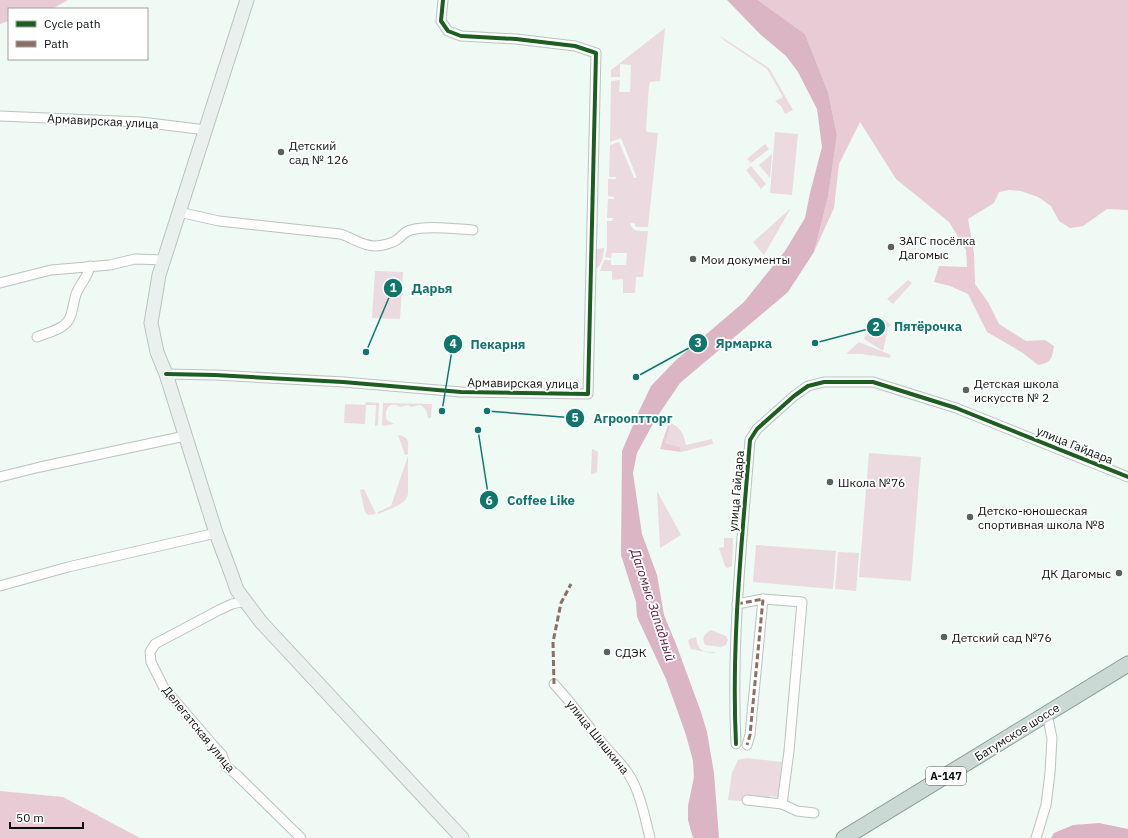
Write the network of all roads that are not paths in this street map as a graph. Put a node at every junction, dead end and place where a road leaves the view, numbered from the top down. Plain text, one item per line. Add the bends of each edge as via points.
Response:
1 (247, 0) edge
2 (443, 0) edge
3 (0, 116) edge
4 (206, 130) junction
5 (179, 212) junction
6 (473, 230) dead end
7 (164, 260) junction
8 (90, 266) junction
9 (0, 283) edge
10 (37, 337) dead end
11 (166, 374) junction
12 (185, 436) junction
13 (0, 477) edge
14 (1128, 477) edge
15 (216, 533) junction
16 (0, 586) edge
17 (763, 599) junction
18 (245, 601) junction
19 (737, 604) junction
20 (1128, 664) edge
21 (554, 684) dead end
22 (1047, 714) junction
23 (736, 744) dead end
24 (747, 745) dead end
25 (747, 800) dead end
26 (782, 804) junction
27 (814, 813) dead end
28 (301, 838) edge
29 (462, 838) edge
30 (650, 838) edge
31 (844, 838) edge
32 (1036, 838) edge

1 - 4 main road
2 - 11 street, Армавирская улица via 441,22 448,31 461,36 575,46 596,53 588,394 461,392 343,382
3 - 4 street, Армавирская улица via 141,122
4 - 5 main road
5 - 6 street via 219,221 346,235 360,244 375,246 397,240 405,231 417,228
5 - 7 main road
7 - 8 street via 135,259 110,265
7 - 11 main road via 151,323 157,352
8 - 9 street via 51,270
8 - 10 street via 89,273 76,294 70,318 63,327
11 - 12 main road
12 - 13 street via 40,466
12 - 15 main road
14 - 19 street, улица Гайдара via 956,408 873,382 814,384 794,396 757,429 750,440
15 - 16 street via 68,567
15 - 18 main road via 238,590
17 - 19 street
17 - 24 street
17 - 26 street via 802,602
18 - 28 street, Делегатская улица via 219,610 155,644 150,652 151,662 164,688 214,744 226,766
18 - 29 main road via 261,622
19 - 23 street, улица Гайдара
20 - 22 highway, Батумское шоссе / А-147
21 - 30 street, улица Шишкина via 625,767 640,800
22 - 31 highway, Батумское шоссе / А-147
22 - 32 street via 1052,738 1050,773 1046,805
25 - 26 street
26 - 27 street via 797,811

